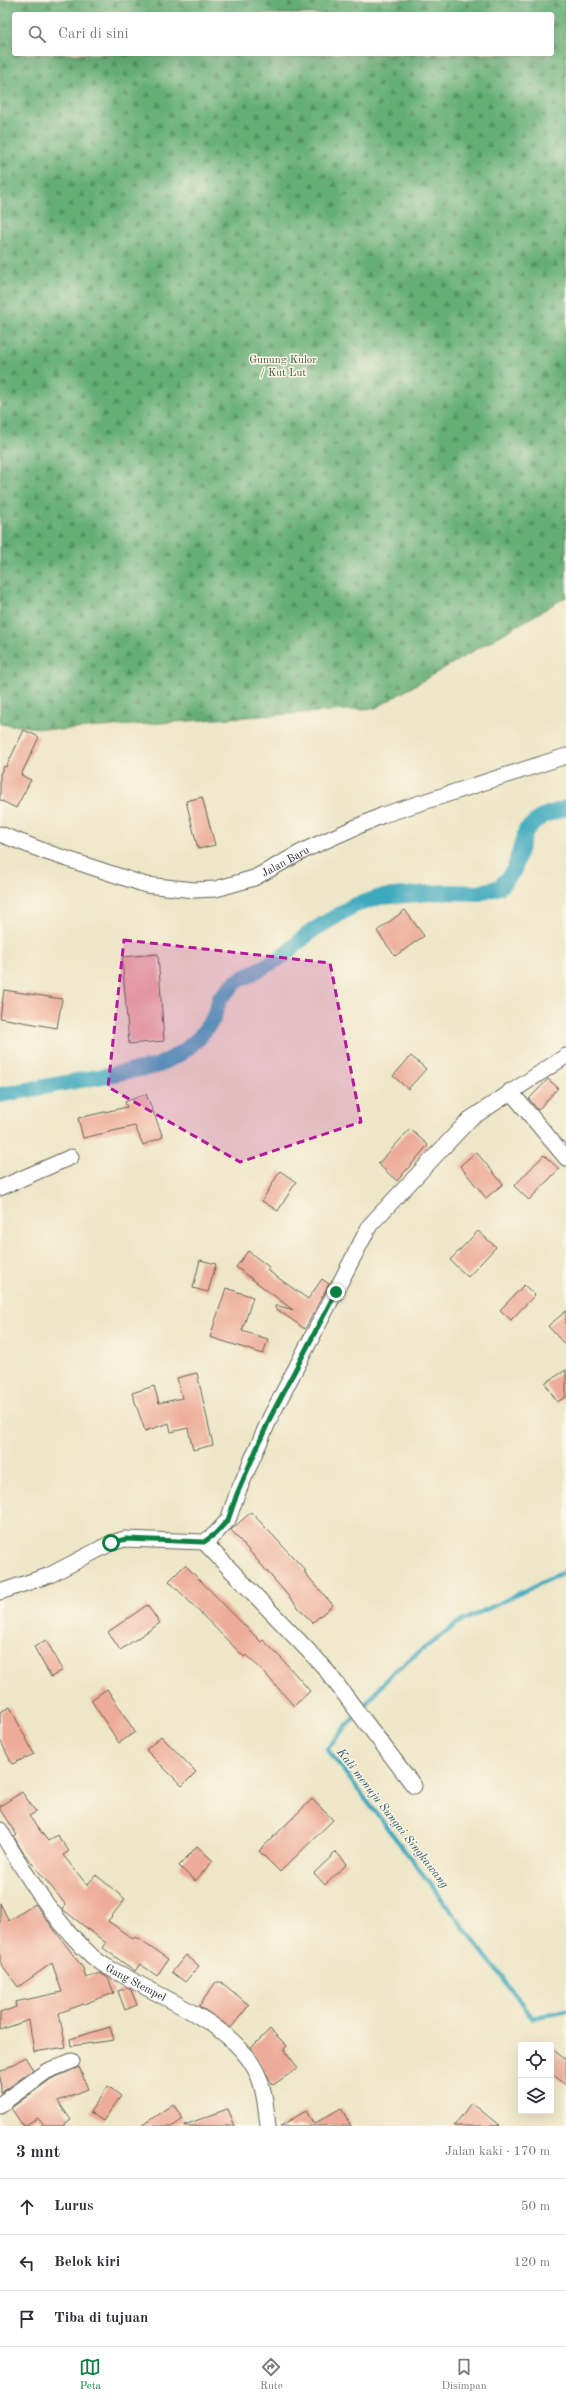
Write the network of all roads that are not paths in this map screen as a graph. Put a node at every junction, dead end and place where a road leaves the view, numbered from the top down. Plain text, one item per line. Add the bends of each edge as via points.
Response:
1 (566, 756) edge
2 (0, 834) edge
3 (566, 1056) edge
4 (510, 1091) junction
5 (71, 1157) dead end
6 (566, 1158) edge
7 (0, 1188) edge
8 (204, 1542) junction
9 (0, 1592) edge
10 (414, 1786) dead end
11 (0, 1830) edge
12 (72, 2061) dead end
13 (0, 2105) edge
14 (268, 2126) edge

1 - 2 street, Jalan Baru via 383,815 306,849 254,878 216,889 189,890 146,884 49,853
3 - 4 street
4 - 6 street
4 - 8 street via 470,1118 370,1225 270,1418 228,1520
5 - 7 street
8 - 9 street via 126,1539 111,1543 50,1575
8 - 10 street via 323,1666
11 - 14 street, Gang Stempel via 25,1872 68,1931 94,1958 216,2026 249,2060 263,2090
12 - 13 street via 47,2072

